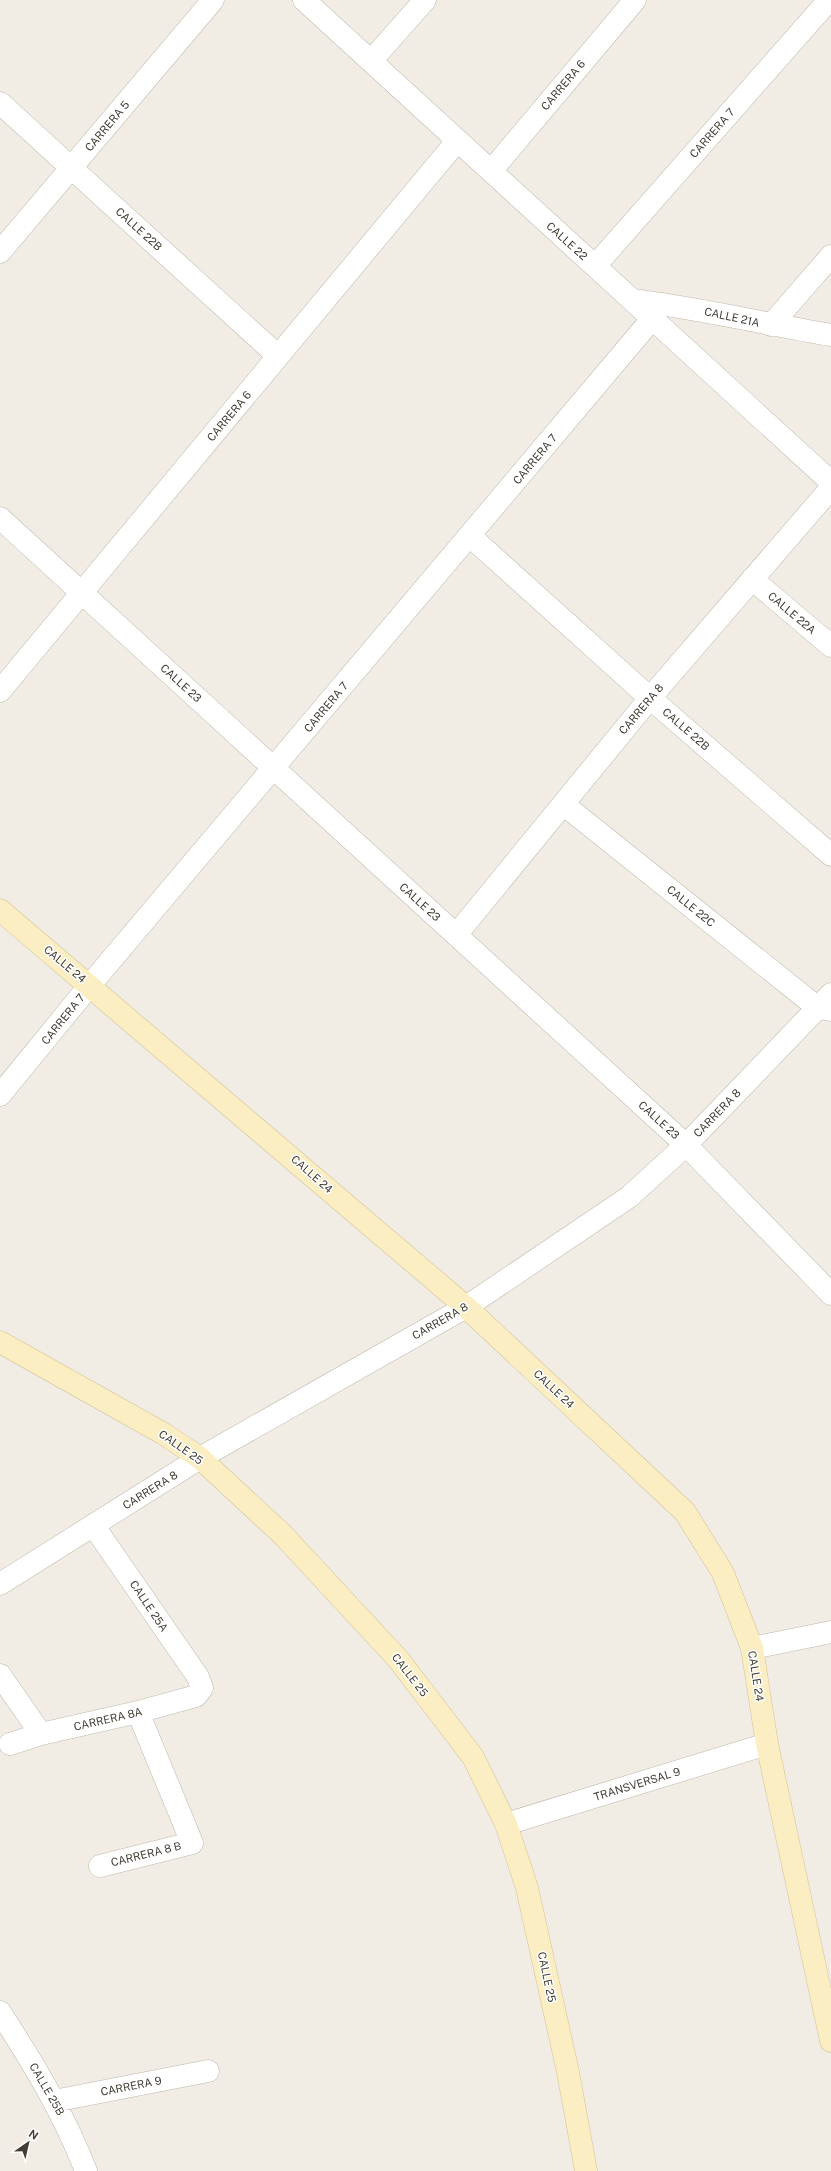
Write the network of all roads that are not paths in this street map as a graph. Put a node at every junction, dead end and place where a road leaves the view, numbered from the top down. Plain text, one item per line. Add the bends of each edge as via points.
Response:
1 (213, 0) edge
2 (304, 0) edge
3 (425, 0) edge
4 (635, 0) edge
5 (829, 0) edge
6 (371, 62) junction
7 (0, 103) edge
8 (457, 141) junction
9 (71, 168) junction
10 (491, 171) junction
11 (0, 252) edge
12 (831, 256) edge
13 (595, 266) junction
14 (632, 300) junction
15 (652, 319) junction
16 (771, 325) junction
17 (831, 335) edge
18 (278, 356) junction
19 (831, 482) edge
20 (831, 488) edge
21 (0, 518) edge
22 (470, 536) junction
23 (752, 579) junction
24 (82, 593) junction
25 (831, 646) edge
26 (0, 691) edge
27 (650, 698) junction
28 (274, 769) junction
29 (564, 804) junction
30 (831, 855) edge
31 (0, 910) edge
32 (456, 935) junction
33 (90, 985) junction
34 (827, 1004) edge
35 (0, 1095) edge
36 (686, 1145) junction
37 (831, 1294) edge
38 (466, 1307) junction
39 (0, 1342) edge
40 (200, 1458) junction
41 (93, 1525) junction
42 (2, 1580) edge
43 (831, 1632) edge
44 (752, 1648) junction
45 (0, 1675) edge
46 (202, 1688) joint
47 (138, 1712) junction
48 (41, 1734) junction
49 (10, 1744) dead end
50 (767, 1744) junction
51 (506, 1824) junction
52 (100, 1866) dead end
53 (0, 2012) edge
54 (831, 2041) edge
55 (208, 2071) dead end
56 (54, 2100) junction
57 (86, 2171) edge
58 (586, 2171) edge

1 - 9 street, CARRERA 5
2 - 6 street, CALLE 22
3 - 6 street
4 - 10 street, CARRERA 6
5 - 13 street, CARRERA 7
6 - 8 street, CALLE 22
7 - 9 street, CALLE 22B
8 - 10 street, CALLE 22
8 - 18 street, CARRERA 6
9 - 11 street, CARRERA 5
9 - 18 street, CALLE 22B
10 - 13 street, CALLE 22
12 - 16 street
13 - 14 street, CALLE 22
14 - 15 street, CALLE 22
14 - 16 street, CALLE 21A via 683,306
15 - 19 street, CALLE 22
15 - 22 street, CARRERA 7
16 - 17 street, CALLE 21A
18 - 24 street, CARRERA 6
20 - 23 street, CARRERA 8
21 - 24 street, CALLE 23
22 - 27 street, CALLE 22B
22 - 28 street, CARRERA 7
23 - 25 street, CALLE 22A
23 - 27 street, CARRERA 8
24 - 26 street, CARRERA 6
24 - 28 street, CALLE 23
27 - 29 street, CARRERA 8
27 - 30 street, CALLE 22B
28 - 32 street, CALLE 23
28 - 33 street, CARRERA 7
29 - 32 street, CARRERA 8
29 - 34 street, CALLE 22C
31 - 33 street, CALLE 24
32 - 36 street, CALLE 23
33 - 35 street, CARRERA 7
33 - 38 street, CALLE 24
34 - 36 street, CARRERA 8
36 - 37 street, CALLE 23
36 - 38 street, CARRERA 8 via 629,1197
38 - 40 street, CARRERA 8
38 - 44 street, CALLE 24 via 685,1512 723,1573
39 - 40 street, CALLE 25 via 164,1434
40 - 41 street, CARRERA 8
40 - 51 street, CALLE 25 via 283,1535 398,1659 473,1757
41 - 42 street, CARRERA 8
41 - 46 street, CALLE 25A via 198,1677
43 - 44 street
44 - 50 street, CALLE 24
45 - 48 street
46 - 47 street, CARRERA 8A via 196,1696
47 - 48 street, CARRERA 8A
47 - 52 street, CARRERA 8 B via 192,1843
48 - 49 street, CARRERA 8A
50 - 51 street, TRANSVERSAL 9
50 - 54 street, CALLE 24
51 - 58 street, CALLE 25 via 527,1888 568,2072
53 - 56 street, CALLE 25B
55 - 56 street, CARRERA 9
56 - 57 street, CALLE 25B via 72,2134

